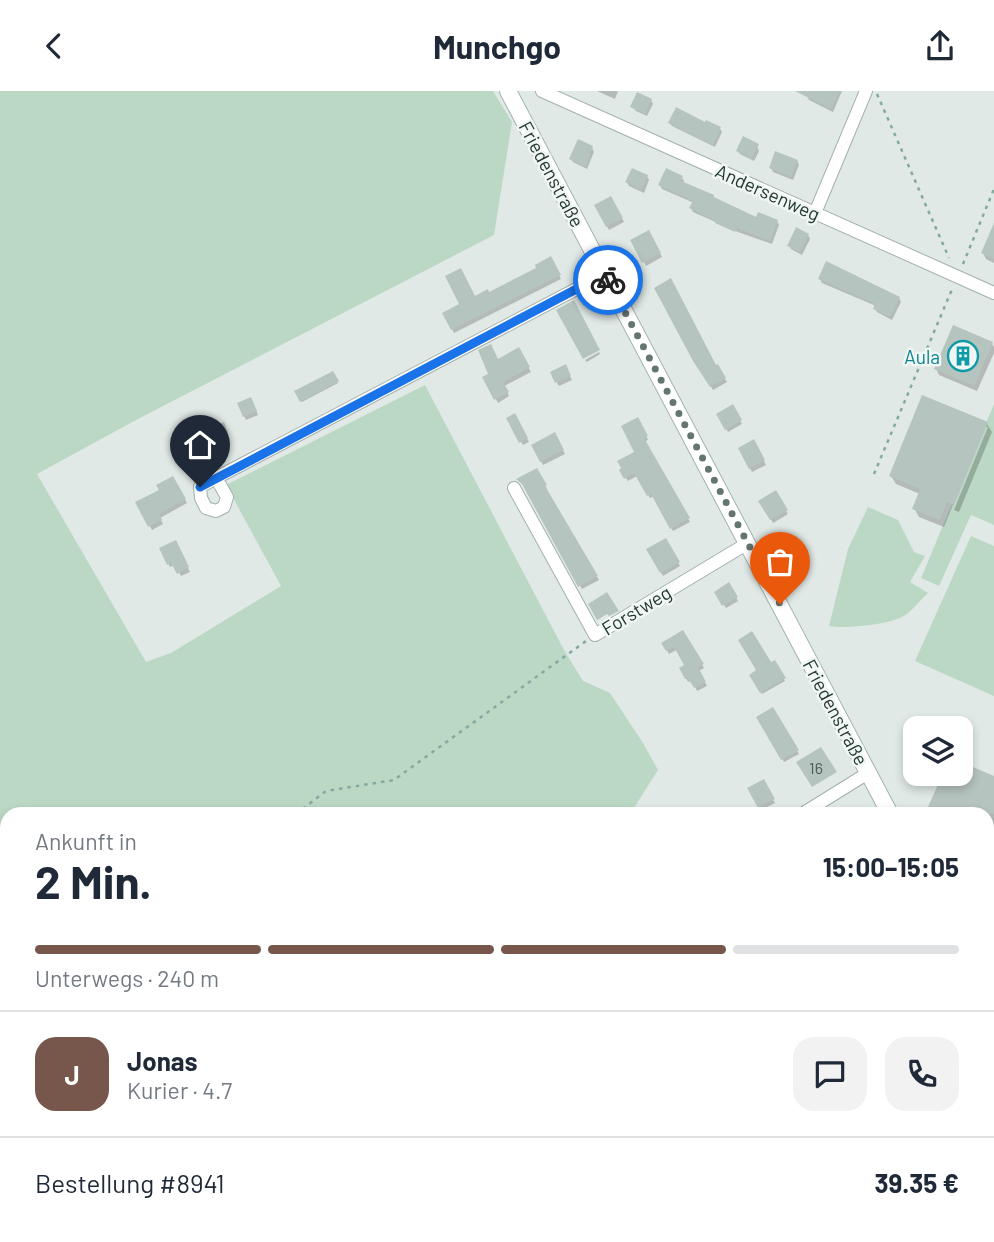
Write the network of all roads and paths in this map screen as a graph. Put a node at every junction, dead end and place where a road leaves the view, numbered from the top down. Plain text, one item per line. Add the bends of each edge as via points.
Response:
1 (541, 91) edge
2 (866, 91) edge
3 (876, 91) edge
4 (510, 92) edge
5 (994, 189) edge
6 (815, 213) junction
7 (605, 274) junction
8 (958, 277) junction
9 (994, 293) edge
10 (874, 474) dead end
11 (216, 478) dead end
12 (514, 488) dead end
13 (748, 543) junction
14 (595, 635) junction
15 (868, 772) junction
16 (305, 807) edge
17 (813, 807) edge
18 (886, 807) edge

1 - 6 street, Andersenweg
2 - 6 street
3 - 8 path
4 - 7 main road, Friedenstraße
5 - 8 path
6 - 8 street, Andersenweg
7 - 11 street
7 - 13 main road, Friedenstraße
8 - 9 street, Andersenweg
8 - 10 path
12 - 14 street, Forstweg
13 - 14 street, Forstweg
13 - 15 main road, Friedenstraße
14 - 16 path via 394,780 326,790
15 - 17 street
15 - 18 main road, Friedenstraße

